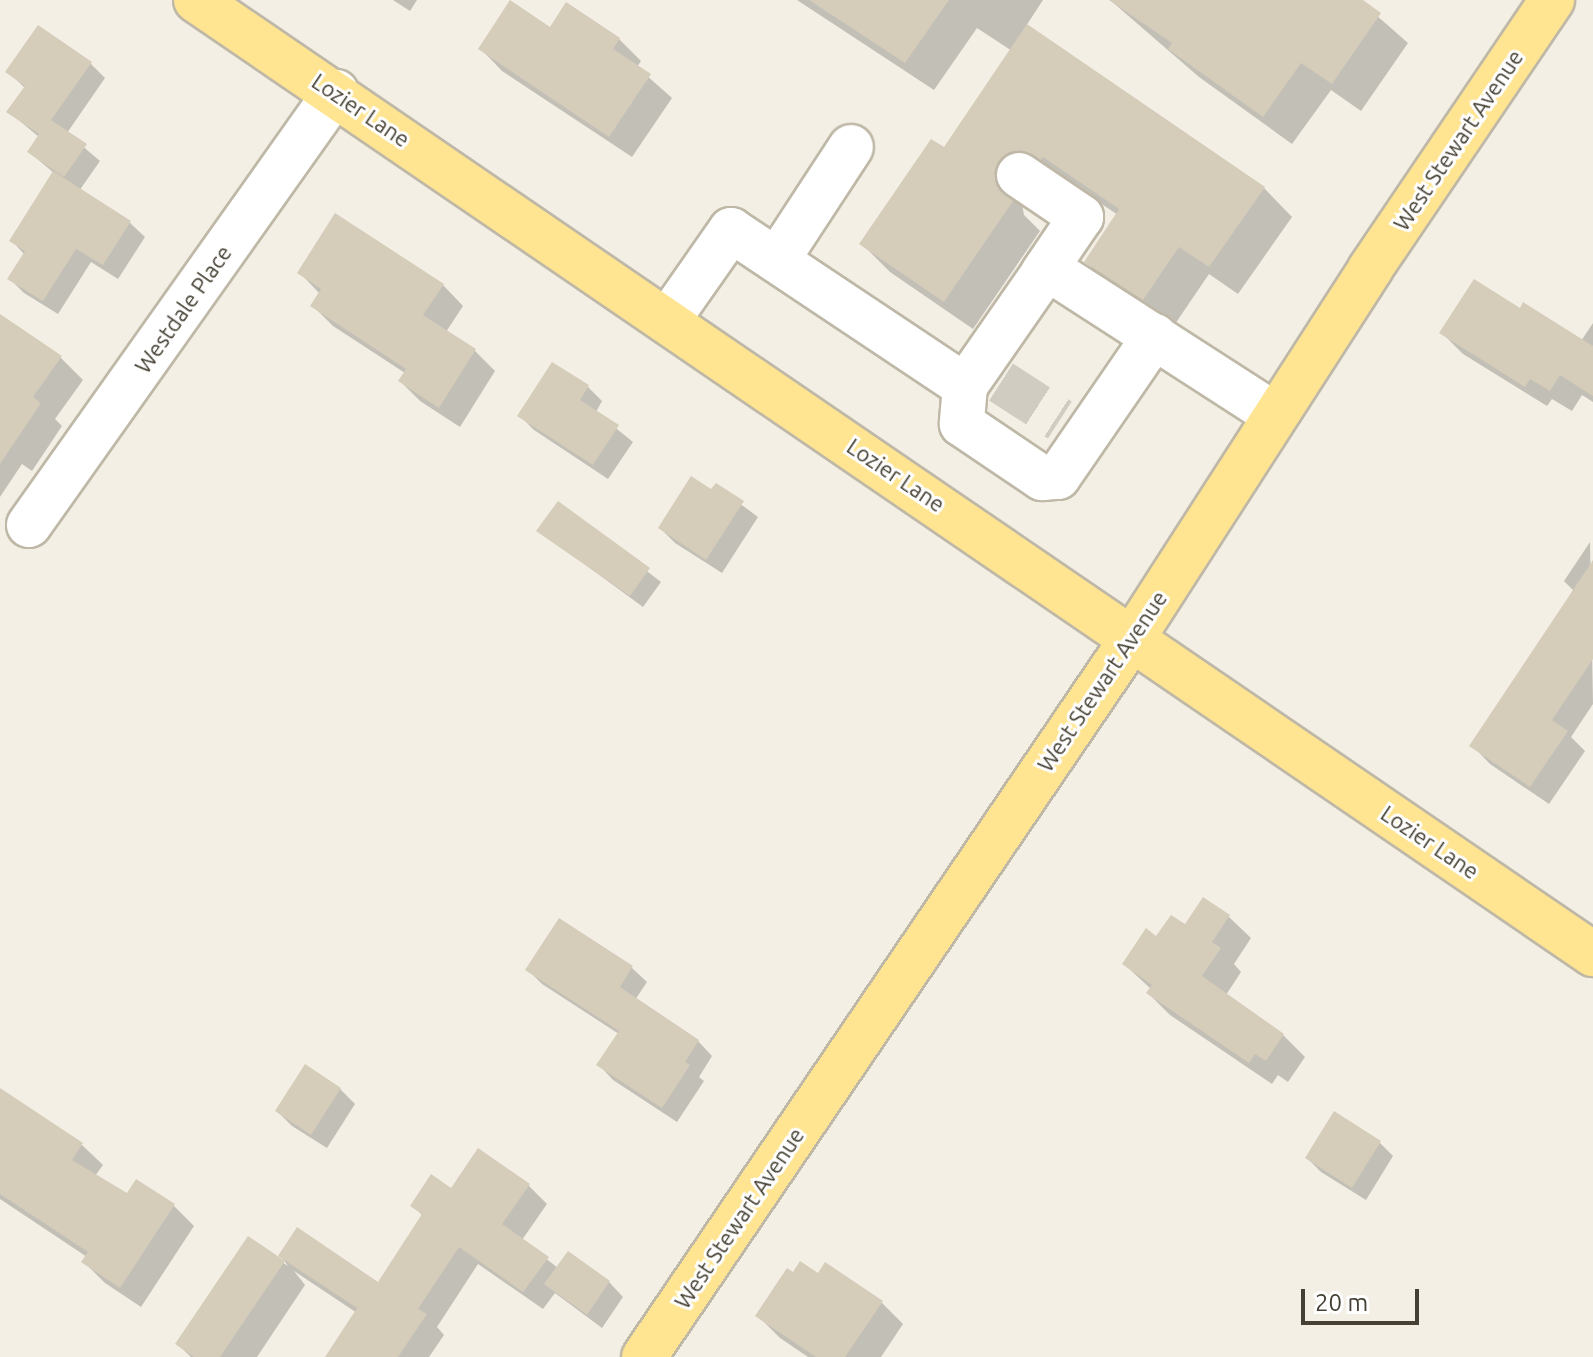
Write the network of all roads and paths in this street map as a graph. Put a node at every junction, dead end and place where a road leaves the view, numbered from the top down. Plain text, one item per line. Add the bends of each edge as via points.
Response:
1 (196, 0) edge
2 (1552, 0) edge
3 (336, 92) junction
4 (851, 147) dead end
5 (1019, 175) dead end
6 (777, 260) junction
7 (1043, 273) junction
8 (668, 320) junction
9 (1155, 336) junction
10 (981, 378) junction
11 (1275, 415) junction
12 (29, 525) dead end
13 (1132, 639) junction
14 (1593, 954) edge
15 (644, 1357) edge

1 - 3 main road, Lozier Lane
2 - 11 main road, West Stewart Avenue
3 - 8 main road, Lozier Lane
3 - 12 street, Westdale Place
4 - 6 street
5 - 7 street via 1081,217
6 - 8 street via 731,230
6 - 10 street
7 - 9 street via 1047,268
7 - 10 street
8 - 13 main road, Lozier Lane
9 - 10 street via 1072,428 1058,477 1042,478 962,424
9 - 11 street
11 - 13 main road, West Stewart Avenue
13 - 14 main road, Lozier Lane
13 - 15 main road, West Stewart Avenue

